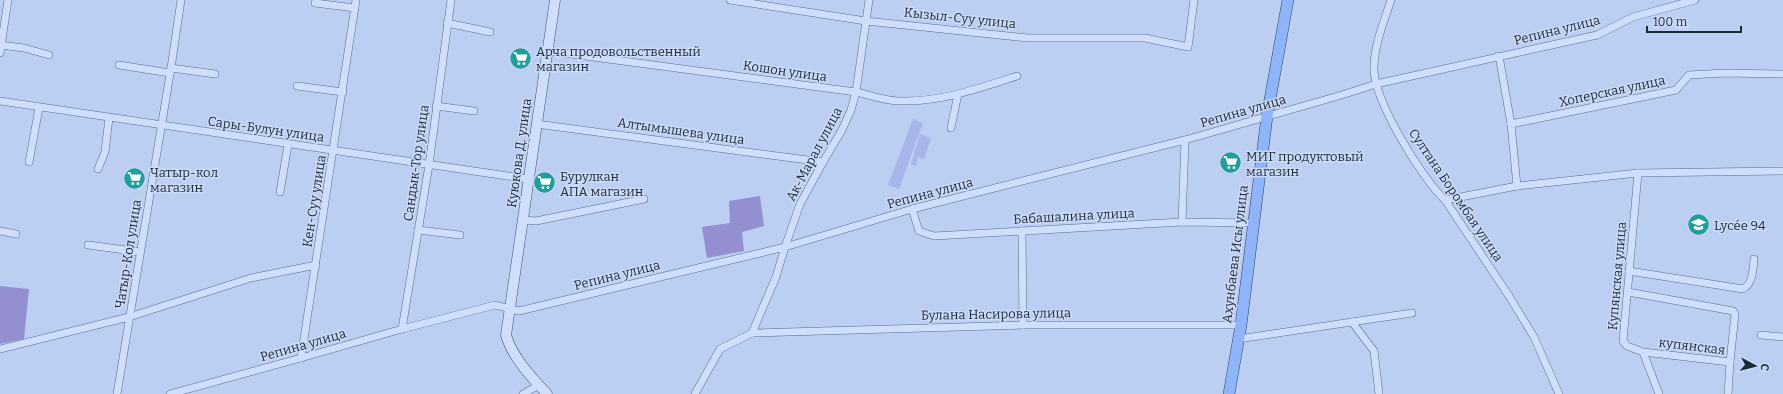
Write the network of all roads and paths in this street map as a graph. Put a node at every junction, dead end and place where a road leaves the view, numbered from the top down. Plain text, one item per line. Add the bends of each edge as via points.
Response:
1 (8, 0) edge
2 (181, 0) edge
3 (356, 0) edge
4 (451, 0) edge
5 (555, 0) edge
6 (730, 0) edge
7 (869, 0) edge
8 (1194, 0) edge
9 (1288, 0) edge
10 (1391, 0) edge
11 (1695, 0) edge
12 (315, 3) dead end
13 (355, 8) junction
14 (866, 20) junction
15 (448, 23) junction
16 (490, 32) dead end
17 (0, 48) edge
18 (548, 51) junction
19 (49, 55) dead end
20 (1499, 56) junction
21 (120, 65) dead end
22 (171, 70) junction
23 (215, 74) dead end
24 (1783, 74) edge
25 (1017, 76) dead end
26 (1376, 84) junction
27 (297, 86) dead end
28 (343, 92) junction
29 (856, 92) junction
30 (958, 94) junction
31 (0, 101) edge
32 (436, 106) junction
33 (39, 108) junction
34 (474, 111) dead end
35 (1267, 116) junction
36 (109, 118) junction
37 (536, 124) junction
38 (1512, 124) junction
39 (162, 125) junction
40 (950, 128) dead end
41 (1185, 140) junction
42 (288, 144) junction
43 (333, 151) junction
44 (29, 162) dead end
45 (822, 162) junction
46 (429, 165) junction
47 (98, 169) dead end
48 (1783, 171) edge
49 (1638, 172) junction
50 (528, 179) junction
51 (1517, 186) junction
52 (280, 192) dead end
53 (644, 199) dead end
54 (1445, 200) junction
55 (912, 209) junction
56 (523, 220) junction
57 (1182, 222) junction
58 (1253, 223) junction
59 (418, 230) junction
60 (0, 231) edge
61 (1022, 231) junction
62 (16, 234) dead end
63 (460, 235) dead end
64 (88, 245) dead end
65 (785, 247) junction
66 (140, 252) junction
67 (1754, 259) dead end
68 (316, 265) junction
69 (1630, 271) junction
70 (1628, 292) junction
71 (510, 310) junction
72 (1412, 313) dead end
73 (129, 317) junction
74 (1352, 322) junction
75 (1023, 325) junction
76 (1241, 325) junction
77 (402, 329) junction
78 (752, 333) junction
79 (1761, 335) dead end
80 (1783, 337) edge
81 (1238, 339) junction
82 (0, 349) edge
83 (1643, 352) junction
84 (301, 358) junction
85 (1730, 362) junction
86 (539, 385) junction
87 (1658, 392) edge
88 (117, 394) edge
89 (170, 394) edge
90 (523, 394) edge
91 (547, 394) edge
92 (695, 394) edge
93 (1229, 394) edge
94 (1379, 394) edge
95 (1559, 394) edge
96 (1728, 394) edge

1 - 17 street
2 - 22 street, Чатыр-Кол улица
3 - 13 street, Кен-Суу улица
4 - 15 street, Сандык-Тор улица
5 - 18 street, Куюкова Д. улица
6 - 14 street, Кызыл-Суу улица
7 - 14 street, Ак-Марал улица
8 - 14 street, Кызыл-Суу улица via 1188,47 1145,38 1028,38
9 - 35 main road, Ахунбаева Исы улица
10 - 26 street, Султана Боромбая улица via 1377,44 1374,68
11 - 20 street, Репина улица via 1633,17 1597,35
12 - 13 street
13 - 28 street, Кен-Суу улица
14 - 29 street, Ак-Марал улица
15 - 16 street
15 - 32 street, Сандык-Тор улица
17 - 19 street via 24,48
18 - 29 street, Кошон улица
18 - 37 street, Куюкова Д. улица
20 - 26 street, Репина улица
20 - 38 street
21 - 22 street
22 - 23 street
22 - 39 street, Чатыр-Кол улица
24 - 38 street, Хоперская улица via 1689,75 1676,90
25 - 30 street, Кошон улица
26 - 35 street, Репина улица
26 - 54 street, Султана Боромбая улица via 1389,115 1411,154
27 - 28 street
28 - 43 street, Кен-Суу улица
29 - 30 street, Кошон улица via 900,101
29 - 45 street, Ак-Марал улица via 842,130
30 - 40 street
31 - 33 street, Сары-Булун улица
32 - 34 street
32 - 46 street, Сандык-Тор улица
33 - 36 street, Сары-Булун улица
33 - 44 street
35 - 41 street, Репина улица
35 - 58 main road, Ахунбаева Исы улица
36 - 39 street, Сары-Булун улица
36 - 47 street via 105,152
37 - 45 street, Алтымышева улица
37 - 50 street, Куюкова Д. улица
38 - 51 street
39 - 42 street, Сары-Булун улица
39 - 66 street, Чатыр-Кол улица
41 - 55 street, Репина улица
41 - 57 street
42 - 43 street, Сары-Булун улица
42 - 52 street
43 - 46 street, Сары-Булун улица
43 - 68 street, Кен-Суу улица
45 - 65 street, Ак-Марал улица via 800,204
46 - 50 street, Сары-Булун улица
46 - 59 street, Сандык-Тор улица
48 - 49 street
49 - 51 street
49 - 69 street, Купянская улица
50 - 56 street, Куюкова Д. улица
51 - 54 street
53 - 56 street via 536,221
54 - 95 street, Султана Боромбая улица via 1534,337
55 - 61 street, Бабашалина улица via 919,231 934,236
55 - 65 street, Репина улица
56 - 71 street, Куюкова Д. улица
57 - 58 street, Бабашалина улица
57 - 61 street, Бабашалина улица
58 - 76 main road, Ахунбаева Исы улица
59 - 63 street
59 - 77 street, Сандык-Тор улица
60 - 62 street
61 - 75 street
64 - 66 street
65 - 71 street, Репина улица via 519,311
65 - 78 street, Ак-Марал улица via 776,277
66 - 73 street, Чатыр-Кол улица
67 - 69 street via 1751,280 1743,289
68 - 73 street via 252,278
68 - 84 street, Кен-Суу улица
69 - 70 street, Купянская улица
70 - 83 street, Купянская улица via 1623,341 1627,346
70 - 85 street via 1733,311 1736,314
71 - 77 street, Репина улица via 495,305
71 - 86 street, Куюкова Д. улица via 508,341
72 - 74 street
73 - 82 street
73 - 88 street, Чатыр-Кол улица
74 - 81 street
74 - 94 street via 1374,351
75 - 76 street, Булана Насирова улица
75 - 78 street, Булана Насирова улица
76 - 81 main road, Ахунбаева Исы улица
77 - 84 street, Репина улица
78 - 92 street via 720,349
79 - 80 street
81 - 93 main road, Ахунбаева Исы улица
83 - 85 street, купянская
83 - 87 street
84 - 89 street, Репина улица
85 - 96 street, купянская
86 - 90 street
86 - 91 street, Куюкова Д. улица

